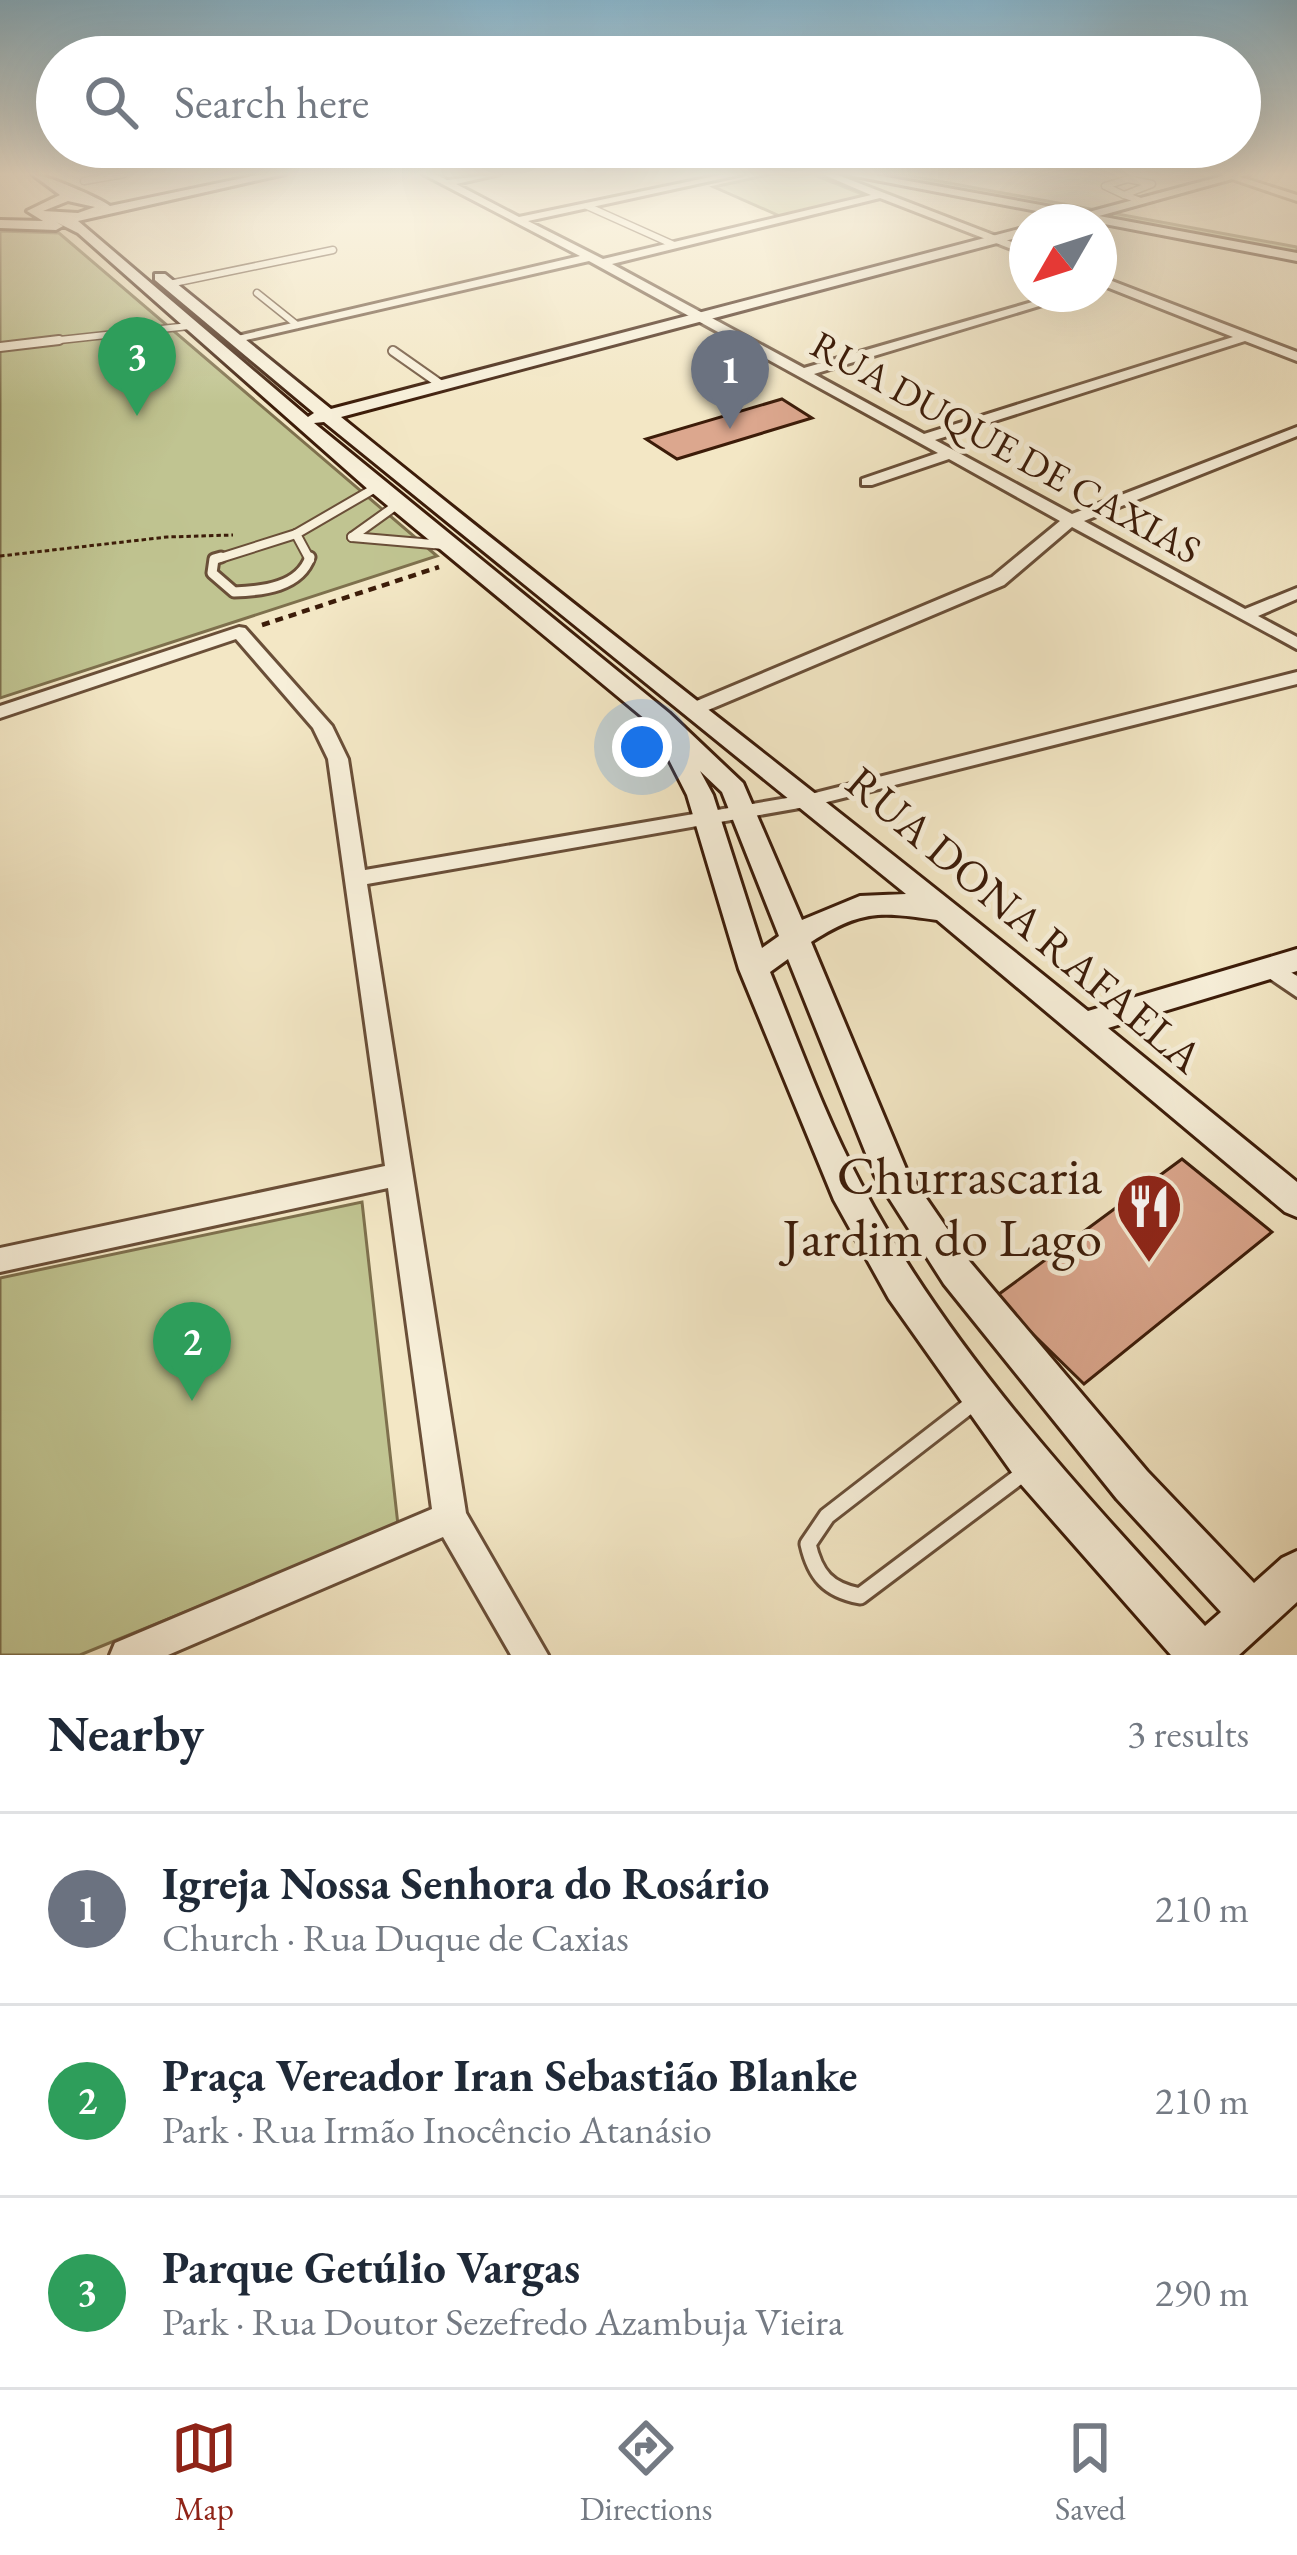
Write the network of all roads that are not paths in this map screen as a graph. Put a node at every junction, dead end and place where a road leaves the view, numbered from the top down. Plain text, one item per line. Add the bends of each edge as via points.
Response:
1 (125, 251) edge
2 (133, 251) edge
3 (327, 251) edge
4 (579, 251) edge
5 (642, 251) edge
6 (952, 251) edge
7 (1265, 251) edge
8 (1297, 257) edge
9 (596, 260) junction
10 (169, 284) junction
11 (1117, 290) edge
12 (257, 293) dead end
13 (1012, 312) edge
14 (700, 317) junction
15 (189, 326) junction
16 (297, 326) junction
17 (1245, 337) junction
18 (238, 340) junction
19 (0, 347) edge
20 (393, 352) dead end
21 (1297, 357) edge
22 (803, 374) junction
23 (440, 384) junction
24 (327, 416) junction
25 (301, 422) junction
26 (1297, 431) edge
27 (922, 439) junction
28 (949, 454) junction
29 (867, 482) dead end
30 (376, 488) junction
31 (398, 504) junction
32 (1071, 520) junction
33 (296, 534) junction
34 (455, 552) junction
35 (1297, 592) edge
36 (1245, 615) junction
37 (1297, 644) edge
38 (1297, 678) edge
39 (0, 712) edge
40 (677, 713) junction
41 (811, 800) junction
42 (746, 812) junction
43 (708, 818) junction
44 (356, 879) junction
45 (955, 921) junction
46 (796, 939) junction
47 (1284, 964) edge
48 (754, 969) junction
49 (1297, 988) edge
50 (1081, 1025) junction
51 (400, 1174) junction
52 (1297, 1202) edge
53 (0, 1261) edge
54 (981, 1397) junction
55 (1032, 1467) junction
56 (450, 1518) junction
57 (1297, 1573) edge
58 (1252, 1613) junction
59 (127, 1655) edge
60 (531, 1655) edge
61 (1204, 1655) edge

1 - 15 main road
2 - 10 main road
3 - 10 lane
4 - 9 street, RUA DUQUE DE CAXIAS
5 - 9 street
6 - 14 main road
7 - 8 main road
9 - 14 street, RUA DUQUE DE CAXIAS
9 - 16 street
10 - 18 main road
11 - 17 street
12 - 16 lane
13 - 22 street
14 - 22 street, RUA DUQUE DE CAXIAS
14 - 23 main road
15 - 19 lane
15 - 25 main road
16 - 18 street
17 - 21 street
17 - 27 street
18 - 24 main road
20 - 23 lane
22 - 27 street, RUA DUQUE DE CAXIAS
23 - 24 main road
24 - 25 main road
24 - 40 main road
25 - 30 main road
26 - 32 street
27 - 28 street, RUA DUQUE DE CAXIAS
28 - 29 street
28 - 32 street, RUA DUQUE DE CAXIAS
30 - 31 main road
30 - 33 lane
31 - 34 main road
31 - 34 lane via 352,537
32 - 36 street, RUA DUQUE DE CAXIAS
32 - 40 street via 998,580
33 - 33 lane via 214,559 212,573 234,592 280,586 311,559
34 - 40 main road
35 - 36 street
36 - 37 street, RUA DUQUE DE CAXIAS
38 - 41 street
39 - 44 street via 239,632 322,726 338,759
40 - 41 main road, RUA DONA RAFAELA
40 - 42 main road
40 - 43 main road
41 - 42 street
41 - 45 main road, RUA DONA RAFAELA
42 - 43 street
42 - 46 main road
43 - 44 street
43 - 48 main road
44 - 51 street
45 - 46 main road via 878,900 831,913
45 - 50 main road, RUA DONA RAFAELA
46 - 48 main road
46 - 58 main road via 892,1176 944,1254 1132,1485
47 - 49 street
47 - 50 main road
48 - 54 main road via 846,1190 902,1287
50 - 52 main road, RUA DONA RAFAELA
51 - 53 street
51 - 56 street
54 - 55 main road
54 - 55 lane via 826,1516 808,1544 813,1571 833,1592 860,1596
55 - 61 main road
56 - 59 street
56 - 60 street
57 - 58 main road
58 - 61 main road

